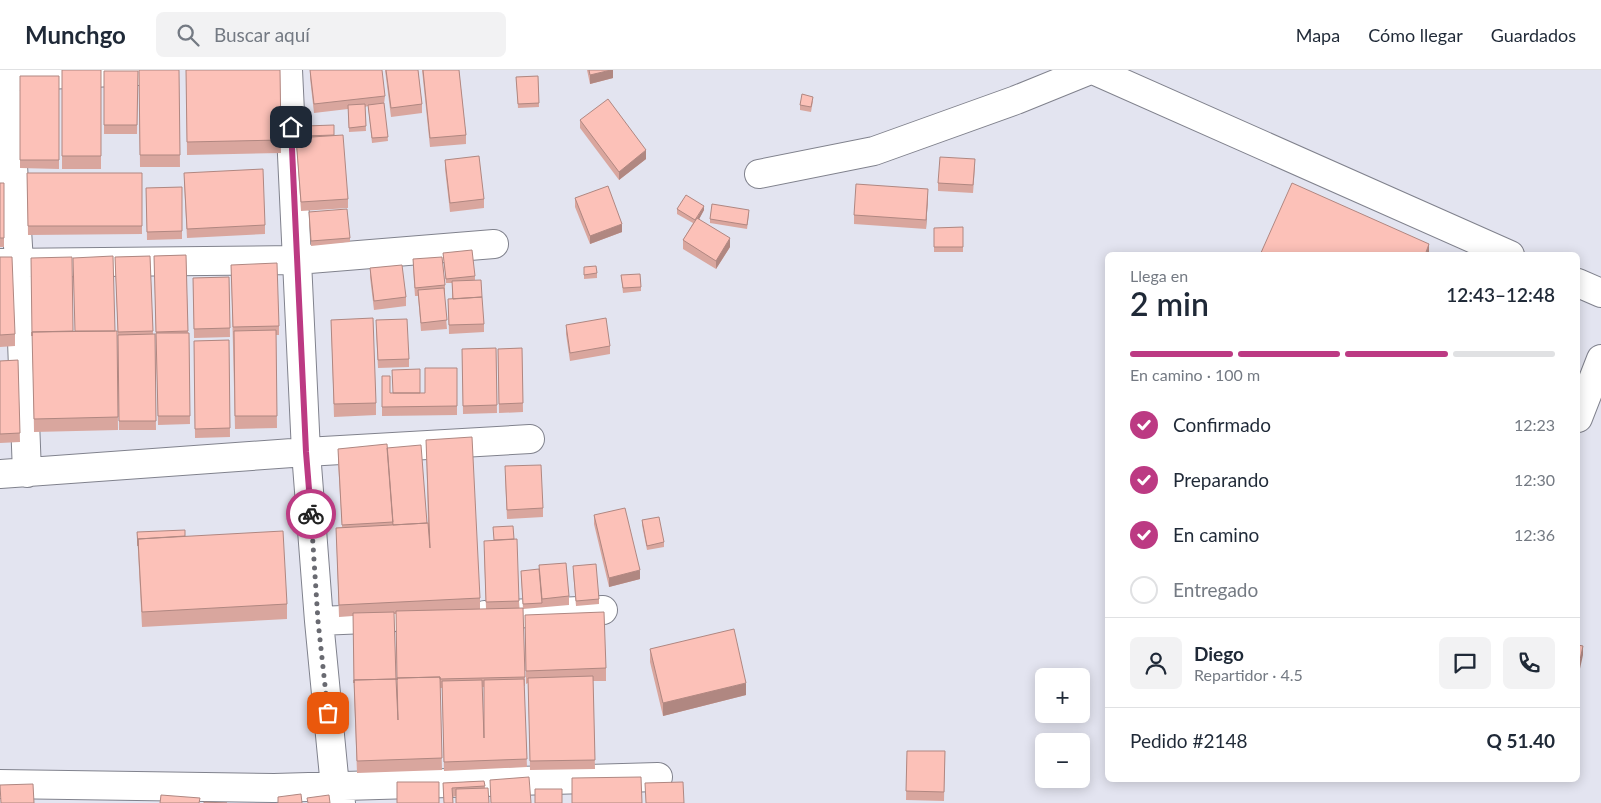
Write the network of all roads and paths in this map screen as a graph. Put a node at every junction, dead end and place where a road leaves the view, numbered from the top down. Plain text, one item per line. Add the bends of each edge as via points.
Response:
1 (160, 70) edge
2 (288, 70) edge
3 (1092, 70) edge
4 (5, 75) edge
5 (759, 174) dead end
6 (494, 244) dead end
7 (1503, 252) edge
8 (297, 260) junction
9 (9, 262) edge
10 (1580, 284) edge
11 (1601, 293) edge
12 (1601, 358) edge
13 (1580, 413) edge
14 (530, 439) dead end
15 (306, 452) junction
16 (27, 473) junction
17 (0, 474) edge
18 (604, 610) edge
19 (456, 616) edge
20 (417, 617) edge
21 (318, 621) junction
22 (658, 777) dead end
23 (0, 784) edge
24 (338, 795) edge

1 - 4 street
2 - 8 street
3 - 5 street via 874,151
3 - 7 street
4 - 9 street
6 - 8 street
8 - 9 street
8 - 15 street
9 - 16 street
10 - 11 street
12 - 13 street
14 - 15 street
15 - 16 street
15 - 21 street
16 - 17 street
18 - 19 street
20 - 21 street
21 - 24 street
22 - 24 street
23 - 24 street via 274,788

